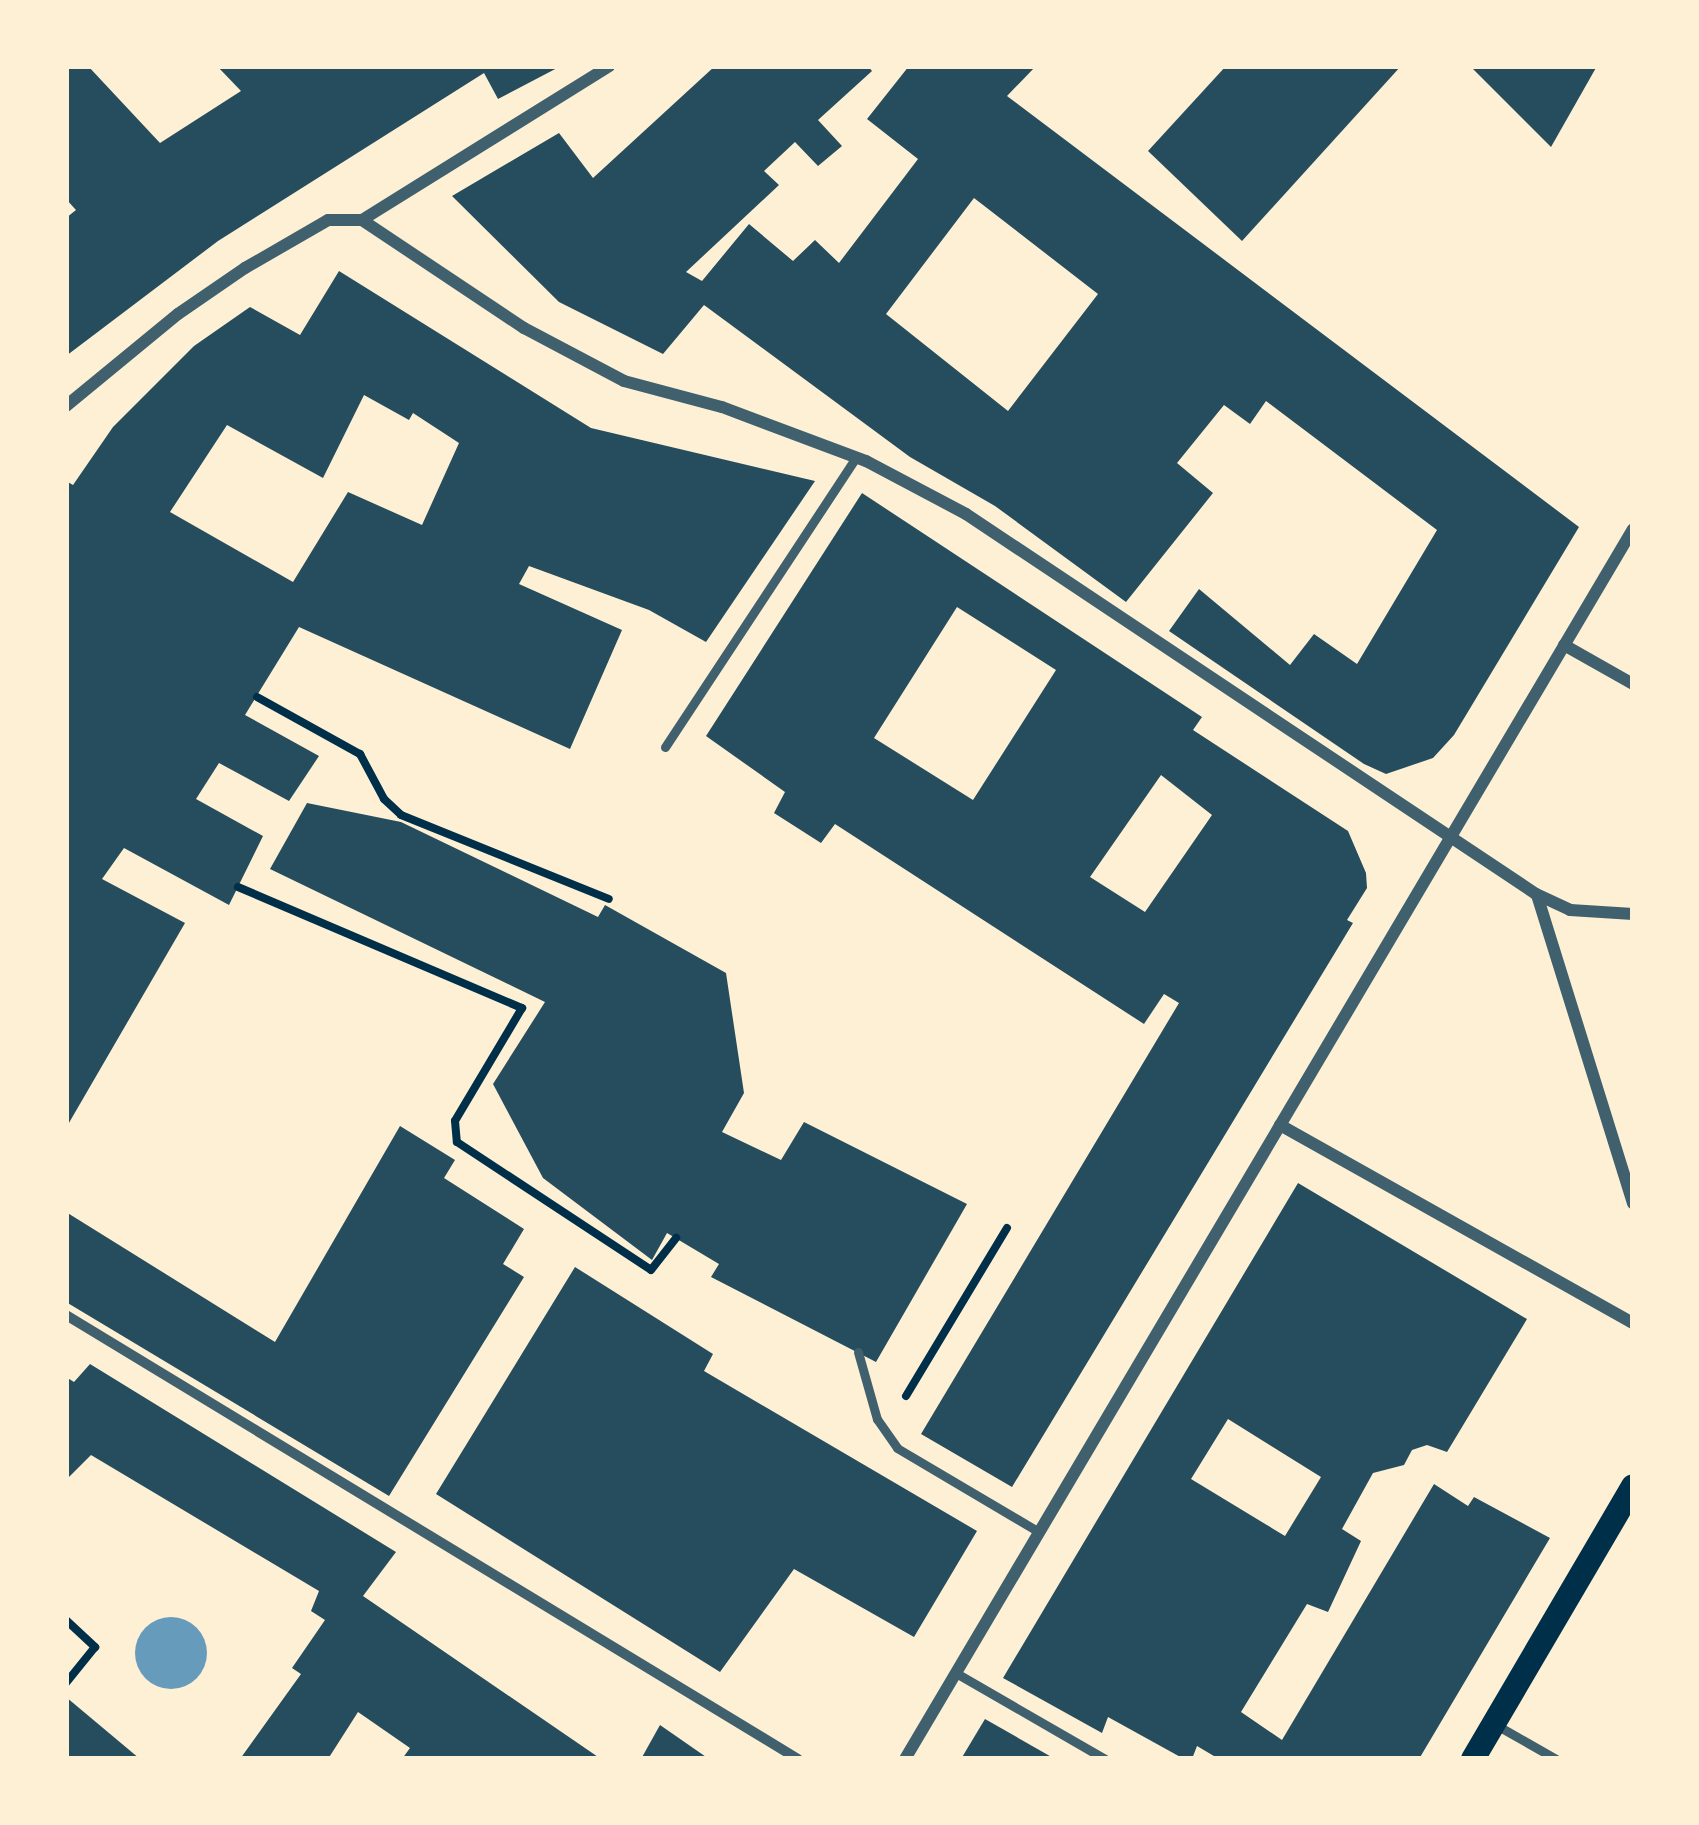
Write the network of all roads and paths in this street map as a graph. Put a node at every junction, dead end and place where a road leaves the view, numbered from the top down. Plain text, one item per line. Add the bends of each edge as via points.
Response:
1 (609, 66) edge
2 (362, 220) junction
3 (66, 406) edge
4 (856, 457) junction
5 (1633, 529) edge
6 (1564, 645) junction
7 (1633, 684) edge
8 (257, 697) dead end
9 (665, 747) dead end
10 (1451, 837) junction
11 (238, 887) dead end
12 (1536, 894) junction
13 (609, 898) dead end
14 (1633, 914) edge
15 (1280, 1125) junction
16 (1633, 1203) edge
17 (1007, 1228) dead end
18 (676, 1238) dead end
19 (66, 1315) edge
20 (1633, 1323) edge
21 (858, 1352) dead end
22 (884, 1434) junction
23 (1633, 1486) edge
24 (1039, 1532) junction
25 (66, 1620) edge
26 (956, 1673) junction
27 (66, 1684) edge
28 (1494, 1724) junction
29 (798, 1759) edge
30 (904, 1759) edge
31 (1105, 1759) edge
32 (1473, 1759) edge
33 (1556, 1759) edge

1 - 2 street
2 - 3 street via 328,220 245,268
2 - 4 street via 524,328 624,381
4 - 9 lane
4 - 10 street via 989,529
5 - 6 street
6 - 7 street
6 - 10 street
8 - 13 path via 360,754 401,815
10 - 12 street
10 - 15 street
11 - 18 path via 522,1008 455,1121 457,1142 651,1270
12 - 14 street via 1570,910
12 - 16 street
15 - 20 street
15 - 24 street
17 - 22 path
19 - 29 street
21 - 22 lane
22 - 24 lane
23 - 28 main road
24 - 26 street
25 - 27 path via 94,1647
26 - 30 street
26 - 31 lane
28 - 32 main road
28 - 33 lane

